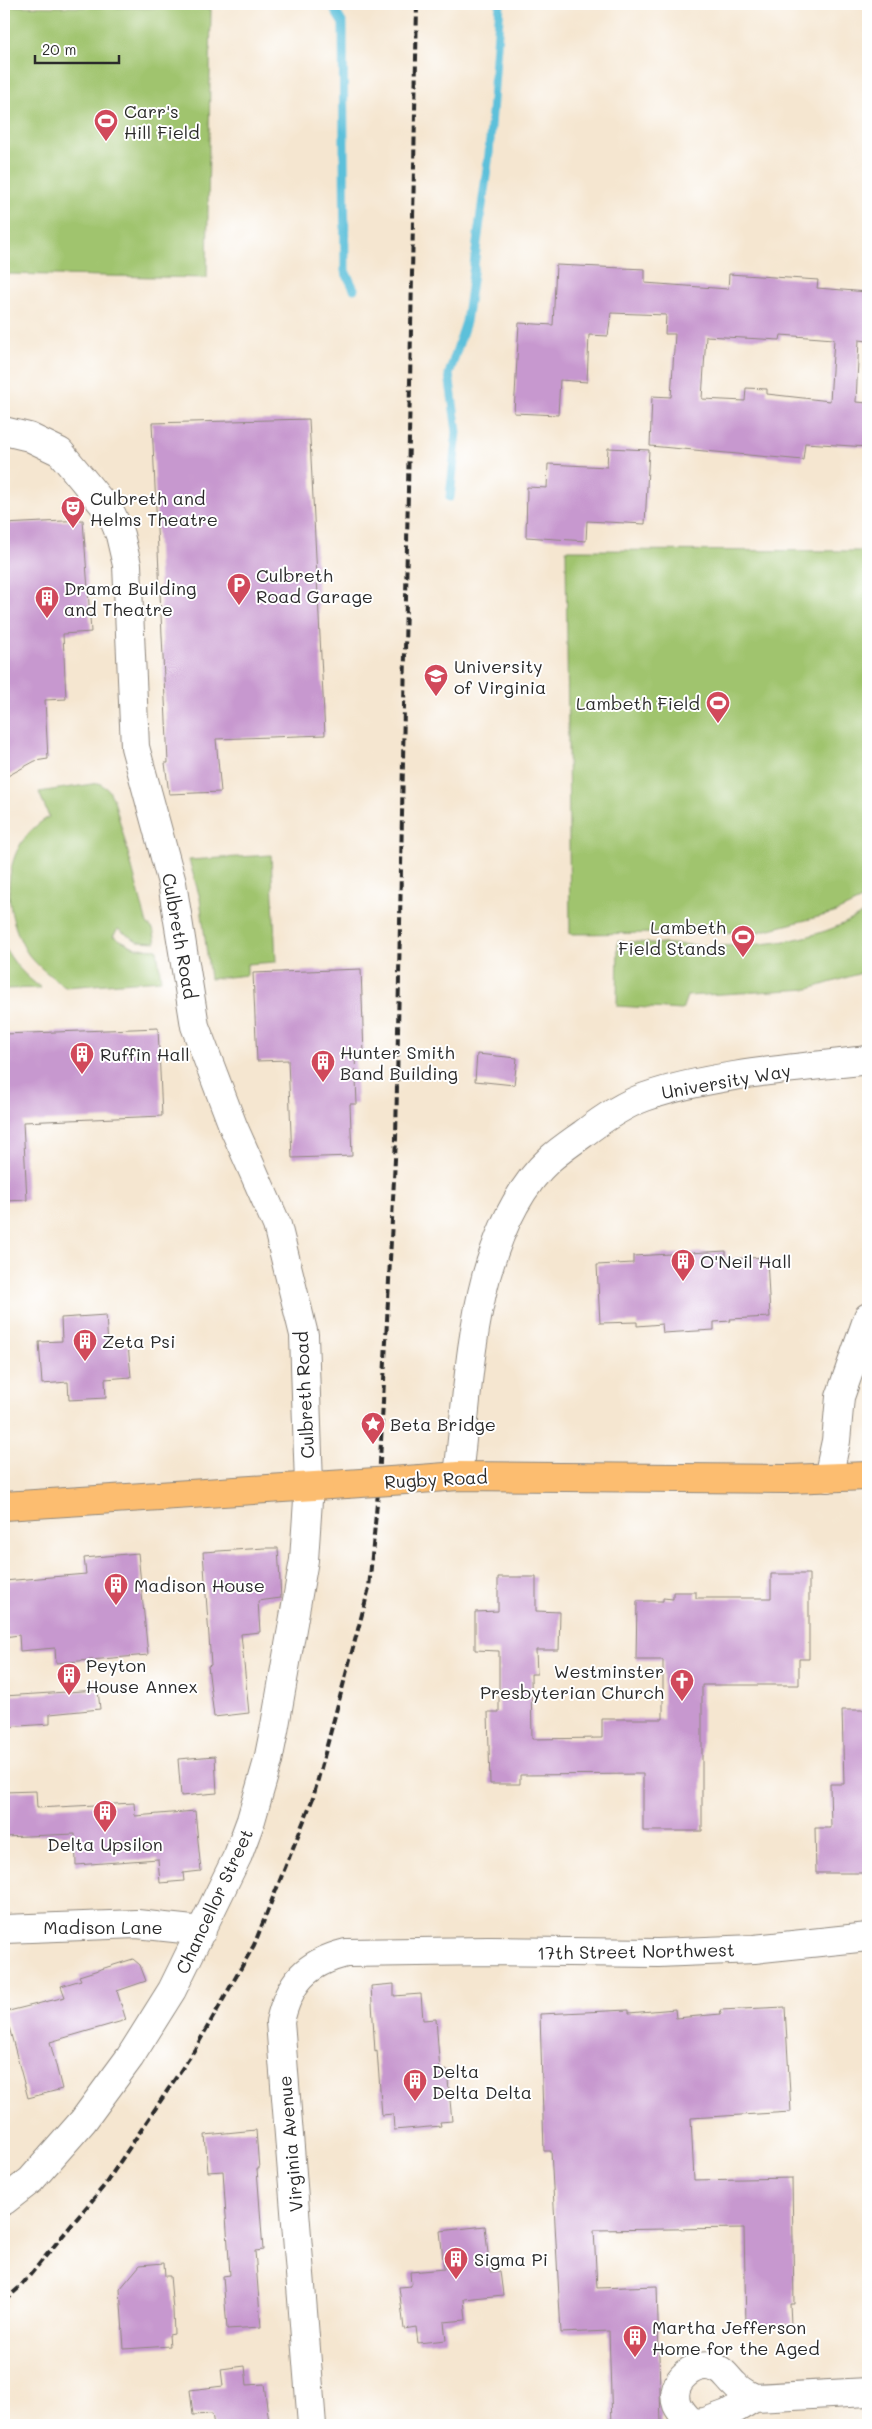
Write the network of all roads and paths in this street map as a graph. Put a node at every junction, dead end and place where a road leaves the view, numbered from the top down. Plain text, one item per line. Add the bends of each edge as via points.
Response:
1 (4, 431) edge
2 (868, 1060) edge
3 (868, 1316) edge
4 (458, 1476) junction
5 (868, 1476) edge
6 (828, 1478) junction
7 (308, 1485) junction
8 (4, 1506) edge
9 (4, 1929) edge
10 (202, 1931) junction
11 (868, 1937) edge
12 (403, 1953) joint
13 (4, 2202) edge
14 (868, 2392) edge
15 (754, 2398) dead end
16 (312, 2425) edge

1 - 7 street, Culbreth Road via 29,437 60,452 112,515 120,535 127,565 135,747 172,883 195,1026 233,1126 277,1224 302,1326
2 - 4 street, University Way via 688,1084 643,1098 593,1126 550,1158 528,1183 503,1229 486,1277 477,1322
3 - 6 street via 840,1397
4 - 6 main road, Rugby Road
4 - 7 main road, Rugby Road, bridge
5 - 6 main road, Rugby Road
7 - 8 main road, Rugby Road
7 - 10 street, Chancellor Street via 304,1560 268,1761 238,1855
9 - 10 street, Madison Lane via 137,1924
10 - 13 street, Chancellor Street via 172,1990 130,2057 83,2121 31,2180
11 - 12 street, 17th Street Northwest via 754,1949 658,1953
12 - 16 street, Virginia Avenue via 346,1954 309,1968 296,1981 285,2000 280,2022
14 - 15 street

